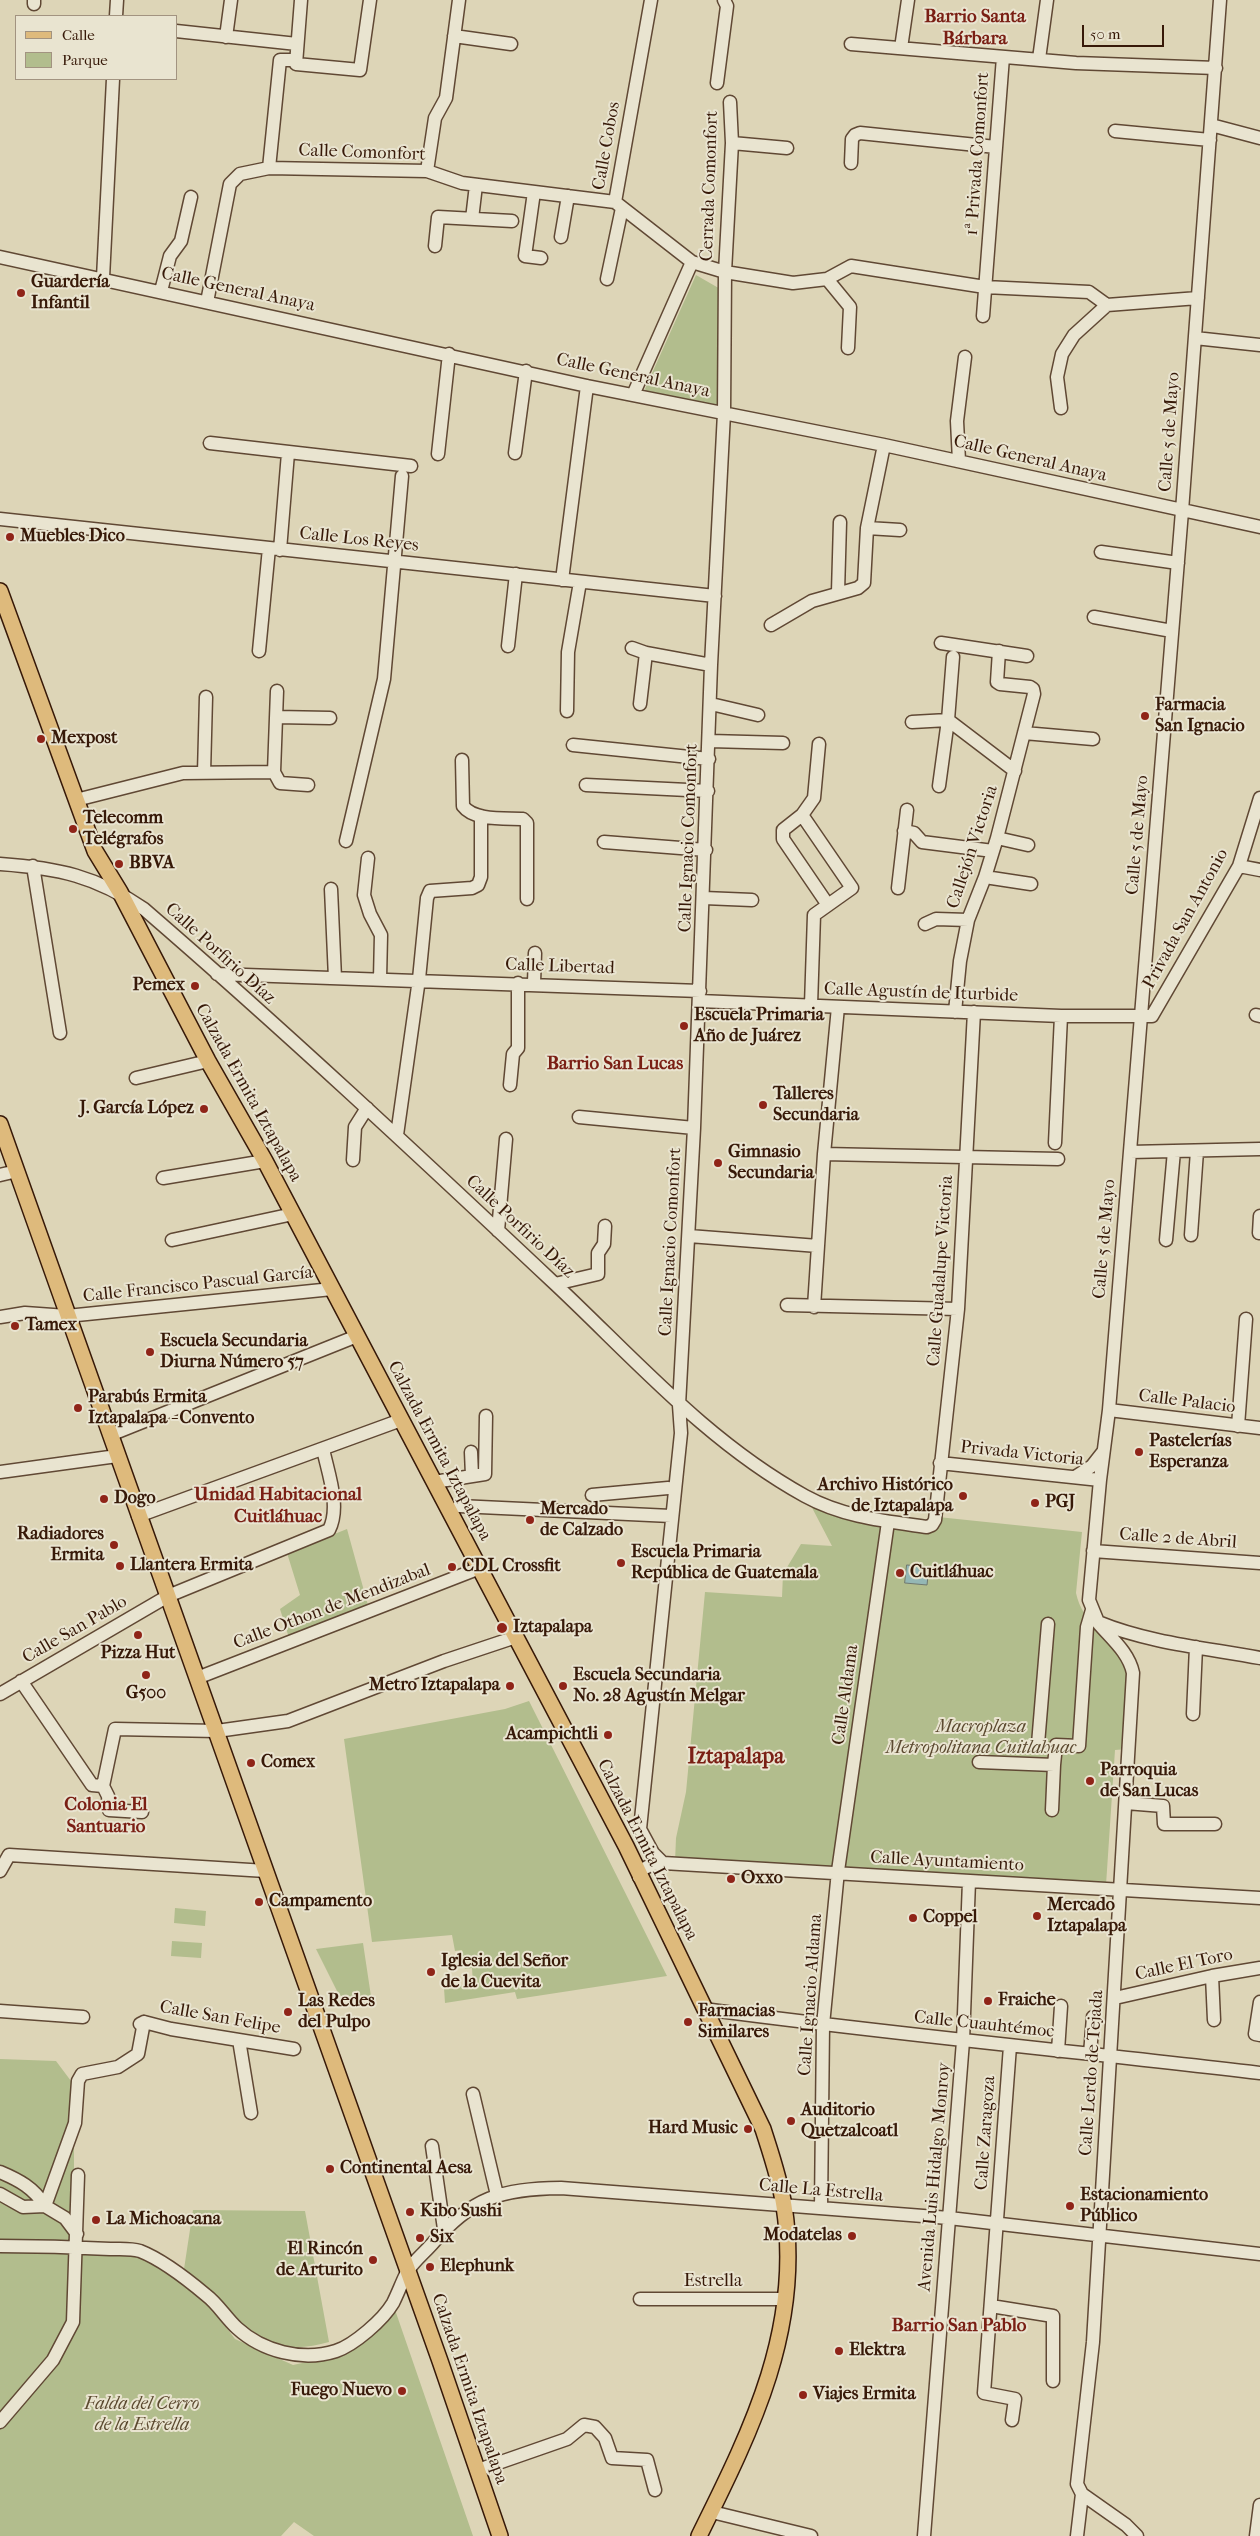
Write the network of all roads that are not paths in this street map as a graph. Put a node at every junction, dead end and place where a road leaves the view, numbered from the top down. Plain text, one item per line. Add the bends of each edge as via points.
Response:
1 (117, 0) edge
2 (231, 0) edge
3 (301, 0) edge
4 (370, 0) edge
5 (459, 0) edge
6 (651, 0) edge
7 (724, 0) edge
8 (908, 0) edge
9 (1047, 0) edge
10 (1220, 0) edge
11 (116, 15) edge
12 (178, 31) edge
13 (454, 36) junction
14 (226, 37) junction
15 (297, 44) junction
16 (510, 44) dead end
17 (851, 44) dead end
18 (901, 48) junction
19 (1003, 57) junction
20 (296, 60) junction
21 (1040, 60) junction
22 (1216, 68) junction
23 (113, 80) edge
24 (717, 83) dead end
25 (730, 102) dead end
26 (1212, 125) junction
27 (1114, 131) dead end
28 (1260, 138) edge
29 (1210, 140) junction
30 (732, 143) junction
31 (996, 147) junction
32 (787, 148) dead end
33 (851, 163) dead end
34 (269, 168) junction
35 (426, 170) junction
36 (476, 185) junction
37 (534, 192) junction
38 (568, 196) junction
39 (191, 197) dead end
40 (618, 205) junction
41 (472, 219) junction
42 (512, 221) dead end
43 (561, 237) dead end
44 (435, 246) dead end
45 (0, 257) edge
46 (541, 258) dead end
47 (692, 262) junction
48 (725, 272) junction
49 (103, 278) junction
50 (607, 279) dead end
51 (827, 279) junction
52 (985, 287) junction
53 (161, 291) junction
54 (1198, 298) junction
55 (207, 302) junction
56 (1107, 305) junction
57 (983, 316) dead end
58 (1195, 338) junction
59 (1260, 345) edge
60 (848, 348) dead end
61 (449, 354) junction
62 (965, 356) dead end
63 (526, 371) junction
64 (587, 386) junction
65 (633, 395) junction
66 (1061, 408) dead end
67 (724, 413) junction
68 (210, 442) dead end
69 (884, 445) junction
70 (288, 453) junction
71 (438, 454) dead end
72 (515, 454) dead end
73 (959, 461) junction
74 (411, 466) dead end
75 (402, 476) dead end
76 (1182, 511) junction
77 (0, 518) edge
78 (840, 522) dead end
79 (867, 528) junction
80 (1260, 528) edge
81 (900, 530) dead end
82 (275, 549) junction
83 (1101, 552) dead end
84 (394, 561) junction
85 (1178, 563) junction
86 (516, 574) junction
87 (562, 580) junction
88 (580, 582) junction
89 (0, 591) edge
90 (838, 592) junction
91 (715, 596) junction
92 (1094, 617) dead end
93 (771, 625) dead end
94 (1172, 631) junction
95 (941, 643) dead end
96 (508, 646) dead end
97 (632, 648) dead end
98 (259, 651) dead end
99 (999, 651) junction
100 (646, 653) junction
101 (1027, 656) dead end
102 (953, 658) dead end
103 (712, 665) junction
104 (277, 691) dead end
105 (206, 697) dead end
106 (640, 704) dead end
107 (711, 704) junction
108 (567, 711) dead end
109 (758, 716) dead end
110 (276, 717) junction
111 (330, 718) dead end
112 (948, 720) junction
113 (912, 722) dead end
114 (1024, 733) junction
115 (1093, 739) dead end
116 (710, 741) junction
117 (783, 743) dead end
118 (818, 744) dead end
119 (574, 745) dead end
120 (709, 759) junction
121 (462, 760) dead end
122 (1015, 771) junction
123 (274, 772) junction
124 (204, 773) junction
125 (308, 785) dead end
126 (586, 786) dead end
127 (939, 786) dead end
128 (708, 791) junction
129 (1260, 798) edge
130 (76, 800) junction
131 (907, 810) dead end
132 (802, 815) junction
133 (481, 816) junction
134 (904, 831) junction
135 (997, 838) junction
136 (346, 841) dead end
137 (604, 842) dead end
138 (1028, 844) dead end
139 (706, 850) junction
140 (993, 851) junction
141 (368, 858) dead end
142 (0, 864) edge
143 (33, 866) junction
144 (1239, 866) junction
145 (1260, 870) edge
146 (985, 877) junction
147 (1031, 884) dead end
148 (898, 888) dead end
149 (330, 890) dead end
150 (120, 892) junction
151 (704, 898) junction
152 (527, 899) dead end
153 (752, 900) dead end
154 (828, 905) junction
155 (968, 920) junction
156 (925, 924) dead end
157 (535, 953) dead end
158 (216, 974) junction
159 (335, 978) junction
160 (380, 979) junction
161 (419, 979) junction
162 (518, 983) junction
163 (534, 983) junction
164 (699, 996) junction
165 (810, 1006) junction
166 (838, 1007) junction
167 (955, 1012) junction
168 (974, 1012) junction
169 (1061, 1016) junction
170 (1140, 1016) junction
171 (60, 1033) dead end
172 (208, 1061) junction
173 (136, 1078) dead end
174 (510, 1085) dead end
175 (367, 1108) junction
176 (579, 1117) dead end
177 (0, 1124) edge
178 (694, 1128) junction
179 (397, 1135) junction
180 (506, 1139) dead end
181 (1055, 1143) dead end
182 (1260, 1149) edge
183 (1174, 1151) junction
184 (1197, 1151) junction
185 (1130, 1152) junction
186 (824, 1154) junction
187 (966, 1158) junction
188 (1058, 1159) dead end
189 (353, 1160) dead end
190 (265, 1161) junction
191 (17, 1171) junction
192 (0, 1175) edge
193 (163, 1178) dead end
194 (292, 1214) junction
195 (1260, 1216) edge
196 (606, 1226) dead end
197 (498, 1231) junction
198 (1259, 1233) dead end
199 (1191, 1235) dead end
200 (689, 1236) junction
201 (172, 1240) dead end
202 (1166, 1240) dead end
203 (818, 1246) junction
204 (555, 1284) junction
205 (332, 1289) junction
206 (786, 1305) dead end
207 (814, 1307) junction
208 (958, 1309) junction
209 (68, 1316) junction
210 (0, 1317) edge
211 (1246, 1319) dead end
212 (357, 1336) junction
213 (679, 1405) junction
214 (1109, 1410) junction
215 (486, 1416) dead end
216 (401, 1420) junction
217 (679, 1421) junction
218 (1238, 1426) junction
219 (1260, 1428) edge
220 (110, 1435) junction
221 (323, 1449) junction
222 (1104, 1450) junction
223 (471, 1452) dead end
224 (116, 1456) junction
225 (940, 1464) junction
226 (0, 1472) edge
227 (472, 1476) junction
228 (1075, 1477) junction
229 (1100, 1480) junction
230 (434, 1482) junction
231 (668, 1488) junction
232 (592, 1495) dead end
233 (460, 1506) dead end
234 (668, 1515) junction
235 (138, 1516) junction
236 (888, 1522) junction
237 (927, 1527) joint
238 (1092, 1551) junction
239 (1260, 1562) edge
240 (480, 1568) junction
241 (168, 1596) junction
242 (1092, 1610) junction
243 (1098, 1622) junction
244 (1048, 1624) dead end
245 (516, 1637) junction
246 (1196, 1647) junction
247 (1260, 1658) edge
248 (198, 1678) junction
249 (21, 1681) junction
250 (0, 1694) edge
251 (1193, 1714) dead end
252 (217, 1731) junction
253 (1056, 1745) junction
254 (979, 1762) dead end
255 (1054, 1765) junction
256 (103, 1786) junction
257 (1126, 1803) junction
258 (1052, 1810) dead end
259 (142, 1812) dead end
260 (1216, 1824) dead end
261 (626, 1846) junction
262 (4, 1852) edge
263 (663, 1863) junction
264 (0, 1871) edge
265 (266, 1871) junction
266 (838, 1874) junction
267 (639, 1877) junction
268 (969, 1881) junction
269 (1120, 1890) junction
270 (1260, 1898) edge
271 (1260, 1968) edge
272 (1212, 1976) junction
273 (1115, 1998) junction
274 (1260, 2002) edge
275 (1061, 2006) dead end
276 (704, 2009) junction
277 (0, 2011) edge
278 (83, 2017) dead end
279 (1093, 2017) dead end
280 (1214, 2020) dead end
281 (822, 2025) junction
282 (1260, 2035) edge
283 (239, 2040) junction
284 (963, 2041) junction
285 (1010, 2046) junction
286 (294, 2049) dead end
287 (1058, 2051) junction
288 (1090, 2054) junction
289 (1111, 2055) junction
290 (1260, 2073) edge
291 (474, 2094) dead end
292 (251, 2113) dead end
293 (432, 2146) dead end
294 (0, 2172) edge
295 (78, 2175) dead end
296 (0, 2194) edge
297 (497, 2195) junction
298 (45, 2206) junction
299 (784, 2206) junction
300 (821, 2208) junction
301 (949, 2218) junction
302 (997, 2223) junction
303 (444, 2229) junction
304 (1099, 2235) junction
305 (77, 2240) junction
306 (0, 2246) edge
307 (1260, 2254) edge
308 (408, 2270) junction
309 (640, 2299) dead end
310 (786, 2299) junction
311 (991, 2306) junction
312 (1053, 2380) dead end
313 (1012, 2420) dead end
314 (0, 2422) edge
315 (478, 2470) junction
316 (655, 2490) dead end
317 (1082, 2494) junction
318 (1260, 2511) edge
319 (712, 2512) junction
320 (500, 2536) edge
321 (699, 2536) edge
322 (811, 2536) edge
323 (924, 2536) edge
324 (1077, 2536) edge
325 (1137, 2536) edge
326 (1256, 2536) edge

1 - 11 street
2 - 14 street
3 - 15 street
4 - 20 street via 360,70 296,64
5 - 13 street
6 - 40 street, Calle Cobos
7 - 24 street via 727,6
8 - 18 street
9 - 21 street
10 - 22 street, Calle 5 de Mayo
12 - 14 street
13 - 16 street
13 - 35 street via 446,98 435,118
14 - 15 street
15 - 20 street
17 - 18 street
18 - 19 street
19 - 21 street, 1ª Privada Comonfort
19 - 31 street, 1ª Privada Comonfort
20 - 34 street via 280,60
21 - 22 street, 1ª Privada Comonfort
22 - 26 street, Calle 5 de Mayo
23 - 49 street
25 - 30 street, Cerrada Comonfort
26 - 28 street
26 - 29 street, Calle 5 de Mayo
27 - 29 street
29 - 54 street, Calle 5 de Mayo
30 - 32 street
30 - 48 street, Cerrada Comonfort
31 - 33 street via 860,134 852,139
31 - 52 street, 1ª Privada Comonfort
34 - 35 street, Calle Comonfort
34 - 55 street, Calle Comonfort via 240,174 230,184
35 - 36 street, Calle Comonfort
36 - 37 street, Calle Comonfort
36 - 41 street
37 - 38 street, Calle Comonfort
37 - 46 street via 525,256
38 - 40 street, Calle Comonfort
38 - 43 street
39 - 53 street via 181,241 170,256
40 - 47 street, Calle Cobos
40 - 50 street
41 - 42 street
41 - 44 street via 438,217
45 - 49 street, Calle General Anaya
47 - 48 street, Calle Cobos
47 - 65 street
48 - 51 street, Calle Cobos via 793,283
48 - 67 street, Calle Ignacio Comonfort
49 - 53 street, Calle General Anaya
51 - 52 street via 850,266
51 - 60 street via 850,307
52 - 56 street via 1089,292
52 - 57 street, 1ª Privada Comonfort
53 - 55 street, Calle General Anaya
54 - 56 street
54 - 58 street, Calle 5 de Mayo
55 - 61 street, Calle General Anaya
56 - 66 street via 1074,335 1062,354 1057,377
58 - 59 street
58 - 76 street, Calle 5 de Mayo
61 - 63 street, Calle General Anaya
61 - 71 street
62 - 73 street via 957,421
63 - 64 street, Calle General Anaya
63 - 72 street
64 - 65 street, Calle General Anaya
64 - 87 street
65 - 67 street, Calle General Anaya
67 - 69 street, Calle General Anaya
67 - 91 street, Calle Ignacio Comonfort
68 - 70 street
69 - 73 street, Calle General Anaya
69 - 79 street
70 - 74 street
70 - 82 street
73 - 76 street, Calle General Anaya
75 - 84 street
76 - 80 street, Calle General Anaya
76 - 85 street, Calle 5 de Mayo
77 - 82 street, Calle Los Reyes
78 - 90 street
79 - 81 street
79 - 90 street via 864,583 858,588
82 - 84 street, Calle Los Reyes
82 - 98 street
83 - 85 street
84 - 86 street, Calle Los Reyes
84 - 136 street via 384,679
85 - 94 street, Calle 5 de Mayo
86 - 87 street, Calle Los Reyes
86 - 96 street
87 - 88 street, Calle Los Reyes
88 - 91 street, Calle Los Reyes
88 - 108 street via 568,652
89 - 130 main road, Calzada Ermita Iztapalapa
90 - 93 street via 812,601
91 - 103 street, Calle Ignacio Comonfort
92 - 94 street
94 - 170 street, Calle 5 de Mayo
95 - 99 street
97 - 100 street
99 - 101 street
99 - 114 street, Callejón Victoria via 997,682 1033,689
100 - 103 street
100 - 106 street
102 - 112 street
103 - 107 street, Calle Ignacio Comonfort
104 - 110 street
105 - 124 street
107 - 109 street
107 - 116 street, Calle Ignacio Comonfort
110 - 111 street
110 - 123 street
112 - 113 street
112 - 122 street
112 - 127 street
114 - 115 street
114 - 122 street, Callejón Victoria
116 - 117 street
116 - 120 street, Calle Ignacio Comonfort
118 - 132 street via 814,798
119 - 120 street
120 - 128 street, Calle Ignacio Comonfort
121 - 133 street via 463,806 467,812
122 - 135 street, Callejón Victoria
123 - 124 street
123 - 125 street via 280,783
124 - 130 street via 182,773
126 - 128 street
128 - 139 street, Calle Ignacio Comonfort
129 - 144 street, Privada San Antonio
130 - 150 main road, Calzada Ermita Iztapalapa via 95,851
131 - 134 street
132 - 154 street via 783,830 783,839
132 - 154 street via 852,888
133 - 152 street via 523,819 527,823
133 - 161 street via 481,877 478,885 430,891
134 - 140 street via 914,833 922,842
134 - 148 street
135 - 138 street
135 - 140 street, Callejón Victoria
137 - 139 street
139 - 151 street, Calle Ignacio Comonfort
140 - 146 street, Callejón Victoria
141 - 160 street via 364,895 381,935
142 - 143 street, Calle Porfirio Díaz
143 - 150 street, Calle Porfirio Díaz via 71,872
143 - 171 street
144 - 145 street
144 - 170 street, Privada San Antonio via 1152,1016
146 - 147 street
146 - 155 street, Callejón Victoria
149 - 159 street
150 - 158 street, Calle Porfirio Díaz via 151,915
150 - 172 main road, Calzada Ermita Iztapalapa
151 - 153 street
151 - 164 street, Calle Ignacio Comonfort
154 - 165 street via 814,915
155 - 156 street via 936,920
155 - 167 street, Callejón Victoria
157 - 163 street
158 - 159 street, Calle Libertad
158 - 175 street, Calle Porfirio Díaz
159 - 160 street, Calle Libertad
160 - 161 street, Calle Libertad
161 - 162 street, Calle Libertad
161 - 179 street
162 - 163 street, Calle Libertad
162 - 174 street via 518,1048 513,1054
163 - 164 street, Calle Libertad
164 - 165 street, Calle Agustín de Iturbide
164 - 178 street, Calle Ignacio Comonfort
165 - 166 street, Calle Agustín de Iturbide
166 - 167 street, Calle Agustín de Iturbide
166 - 186 street
167 - 168 street, Calle Agustín de Iturbide
168 - 169 street, Calle Agustín de Iturbide
168 - 187 street, Calle Guadalupe Victoria
169 - 170 street, Calle Agustín de Iturbide
169 - 181 street
170 - 185 street, Calle 5 de Mayo
172 - 173 street
172 - 190 main road, Calzada Ermita Iztapalapa
175 - 179 street, Calle Porfirio Díaz
175 - 189 street via 355,1127
176 - 178 street
177 - 191 main road, Calzada Ermita Iztapalapa
178 - 200 street, Calle Ignacio Comonfort
179 - 197 street, Calle Porfirio Díaz
180 - 197 street
182 - 184 street
183 - 184 street
183 - 185 street
183 - 202 street
184 - 199 street
185 - 214 street, Calle 5 de Mayo
186 - 187 street
186 - 203 street
187 - 188 street
187 - 208 street, Calle Guadalupe Victoria
190 - 193 street
190 - 194 main road, Calzada Ermita Iztapalapa
191 - 192 street
191 - 209 main road, Calzada Ermita Iztapalapa
194 - 201 street
194 - 205 main road, Calzada Ermita Iztapalapa
195 - 198 street
196 - 204 street via 604,1244 598,1253 598,1274
197 - 204 street, Calle Porfirio Díaz
200 - 203 street
200 - 213 street, Calle Ignacio Comonfort
203 - 207 street
204 - 213 street, Calle Porfirio Díaz
205 - 209 street, Calle Francisco Pascual García
205 - 212 main road, Calzada Ermita Iztapalapa
206 - 207 street
207 - 208 street
208 - 225 street, Calle Guadalupe Victoria
209 - 210 street, Calle Francisco Pascual García via 25,1313
209 - 220 main road, Calzada Ermita Iztapalapa
211 - 218 street
212 - 216 main road, Calzada Ermita Iztapalapa
212 - 220 street
213 - 217 street, Calle Ignacio Comonfort
213 - 236 street, Calle Porfirio Díaz via 740,1455 806,1497 841,1512
214 - 218 street, Calle Palacio
214 - 222 street, Calle 5 de Mayo
215 - 227 street via 485,1474
216 - 221 street
216 - 230 main road, Calzada Ermita Iztapalapa
217 - 231 street via 675,1426
217 - 234 street via 682,1432
218 - 219 street, Calle Palacio
220 - 224 main road, Calzada Ermita Iztapalapa
221 - 235 street
221 - 241 street, Calle San Pablo via 332,1499 329,1530
222 - 228 street via 1092,1466
222 - 229 street, Calle 5 de Mayo
223 - 227 street
224 - 226 street
224 - 235 main road, Calzada Ermita Iztapalapa
225 - 228 street, Privada Victoria
225 - 237 street, Calle Guadalupe Victoria via 934,1520
227 - 230 street
228 - 229 street, Privada Victoria
229 - 238 street, Calle 5 de Mayo
230 - 240 main road, Calzada Ermita Iztapalapa
231 - 232 street
231 - 234 street
233 - 234 street
234 - 261 street via 632,1828
234 - 263 street via 640,1828 653,1853
235 - 241 main road, Calzada Ermita Iztapalapa
236 - 237 street, Calle Porfirio Díaz
236 - 266 street, Calle Aldama
238 - 239 street, Calle 2 de Abril
238 - 242 street, Calle 5 de Mayo via 1089,1600
240 - 245 main road, Calzada Ermita Iztapalapa
240 - 248 street, Calle Othon de Mendizabal
241 - 248 main road, Calzada Ermita Iztapalapa
241 - 249 street, Calle San Pablo
242 - 243 street, Calle 5 de Mayo
242 - 253 street via 1087,1626 1079,1746
243 - 246 street via 1144,1637
243 - 257 street, Calle Lerdo de Tejada via 1125,1652 1134,1672
244 - 253 street via 1037,1743
245 - 252 street via 288,1721
245 - 261 main road, Calzada Ermita Iztapalapa
246 - 247 street
246 - 251 street
248 - 252 main road, Calzada Ermita Iztapalapa
249 - 250 street, Calle San Pablo
249 - 256 street via 92,1785
252 - 256 street via 115,1729
252 - 265 main road, Calzada Ermita Iztapalapa
253 - 255 street
254 - 255 street
255 - 258 street
256 - 259 street via 109,1810
257 - 260 street via 1163,1806 1164,1824
257 - 269 street, Calle Lerdo de Tejada
261 - 267 main road, Calzada Ermita Iztapalapa
262 - 264 street
262 - 265 street
263 - 266 street, Calle Ayuntamiento
263 - 267 street, Calle Ayuntamiento via 641,1870
265 - 308 main road, Calzada Ermita Iztapalapa
266 - 268 street, Calle Ayuntamiento
266 - 281 street, Calle Ignacio Aldama
267 - 276 main road, Calzada Ermita Iztapalapa
268 - 269 street, Calle Ayuntamiento
268 - 284 street, Avenida Luis Hidalgo Monroy
269 - 270 street, Calle Ayuntamiento
269 - 273 street, Calle Lerdo de Tejada
271 - 272 street, Calle El Toro
272 - 273 street, Calle El Toro
272 - 280 street
273 - 289 street, Calle Lerdo de Tejada
274 - 282 street via 1255,2034
275 - 287 street
276 - 281 street, Calle Cuauhtémoc
276 - 299 main road, Calzada Ermita Iztapalapa via 762,2129
277 - 278 street
279 - 288 street
281 - 284 street, Calle Cuauhtémoc
281 - 300 street, Calle Ignacio Aldama
283 - 286 street, Calle San Felipe
283 - 292 street
283 - 298 street, Calle San Felipe via 142,2023 138,2054 118,2068 82,2074 78,2081 75,2122
284 - 285 street, Calle Cuauhtémoc
284 - 301 street, Avenida Luis Hidalgo Monroy
285 - 287 street, Calle Cuauhtémoc
285 - 302 street, Calle Zaragoza
287 - 288 street, Calle Cuauhtémoc
288 - 289 street, Calle Cuauhtémoc
289 - 290 street, Calle Cuauhtémoc
289 - 304 street, Calle Lerdo de Tejada
291 - 297 street
293 - 303 street
294 - 298 street via 36,2193
295 - 305 street
296 - 298 street via 22,2207
297 - 299 street, Calle La Estrella via 561,2188
297 - 303 street, Calle La Estrella via 480,2201
298 - 305 street via 65,2218
299 - 300 street, Calle La Estrella
299 - 310 main road, Calzada Ermita Iztapalapa
300 - 301 street, Calle La Estrella
301 - 302 street, Calle La Estrella
301 - 323 street, Avenida Luis Hidalgo Monroy
302 - 304 street, Calle La Estrella
302 - 311 street, Calle Zaragoza
303 - 308 street, Calle La Estrella
304 - 307 street, Calle La Estrella
304 - 317 street, Calle Lerdo de Tejada via 1093,2342 1078,2484
305 - 306 street, Calle La Estrella
305 - 308 street, Calle La Estrella via 138,2251 170,2268 207,2296 237,2328 263,2347 287,2353 336,2351 365,2334 392,2305
305 - 314 street via 73,2322 53,2360
308 - 315 main road, Calzada Ermita Iztapalapa
309 - 310 street, Estrella
310 - 319 main road, Calzada Ermita Iztapalapa via 765,2393
311 - 312 street via 1053,2316
311 - 313 street, Calle Zaragoza via 984,2393 1015,2399
315 - 316 street via 566,2439 584,2425 595,2427 605,2438 612,2458 646,2460
315 - 320 main road, Calzada Ermita Iztapalapa
317 - 324 street, Calle Lerdo de Tejada
317 - 325 street
318 - 326 street
319 - 321 main road, Calzada Ermita Iztapalapa
319 - 322 street

